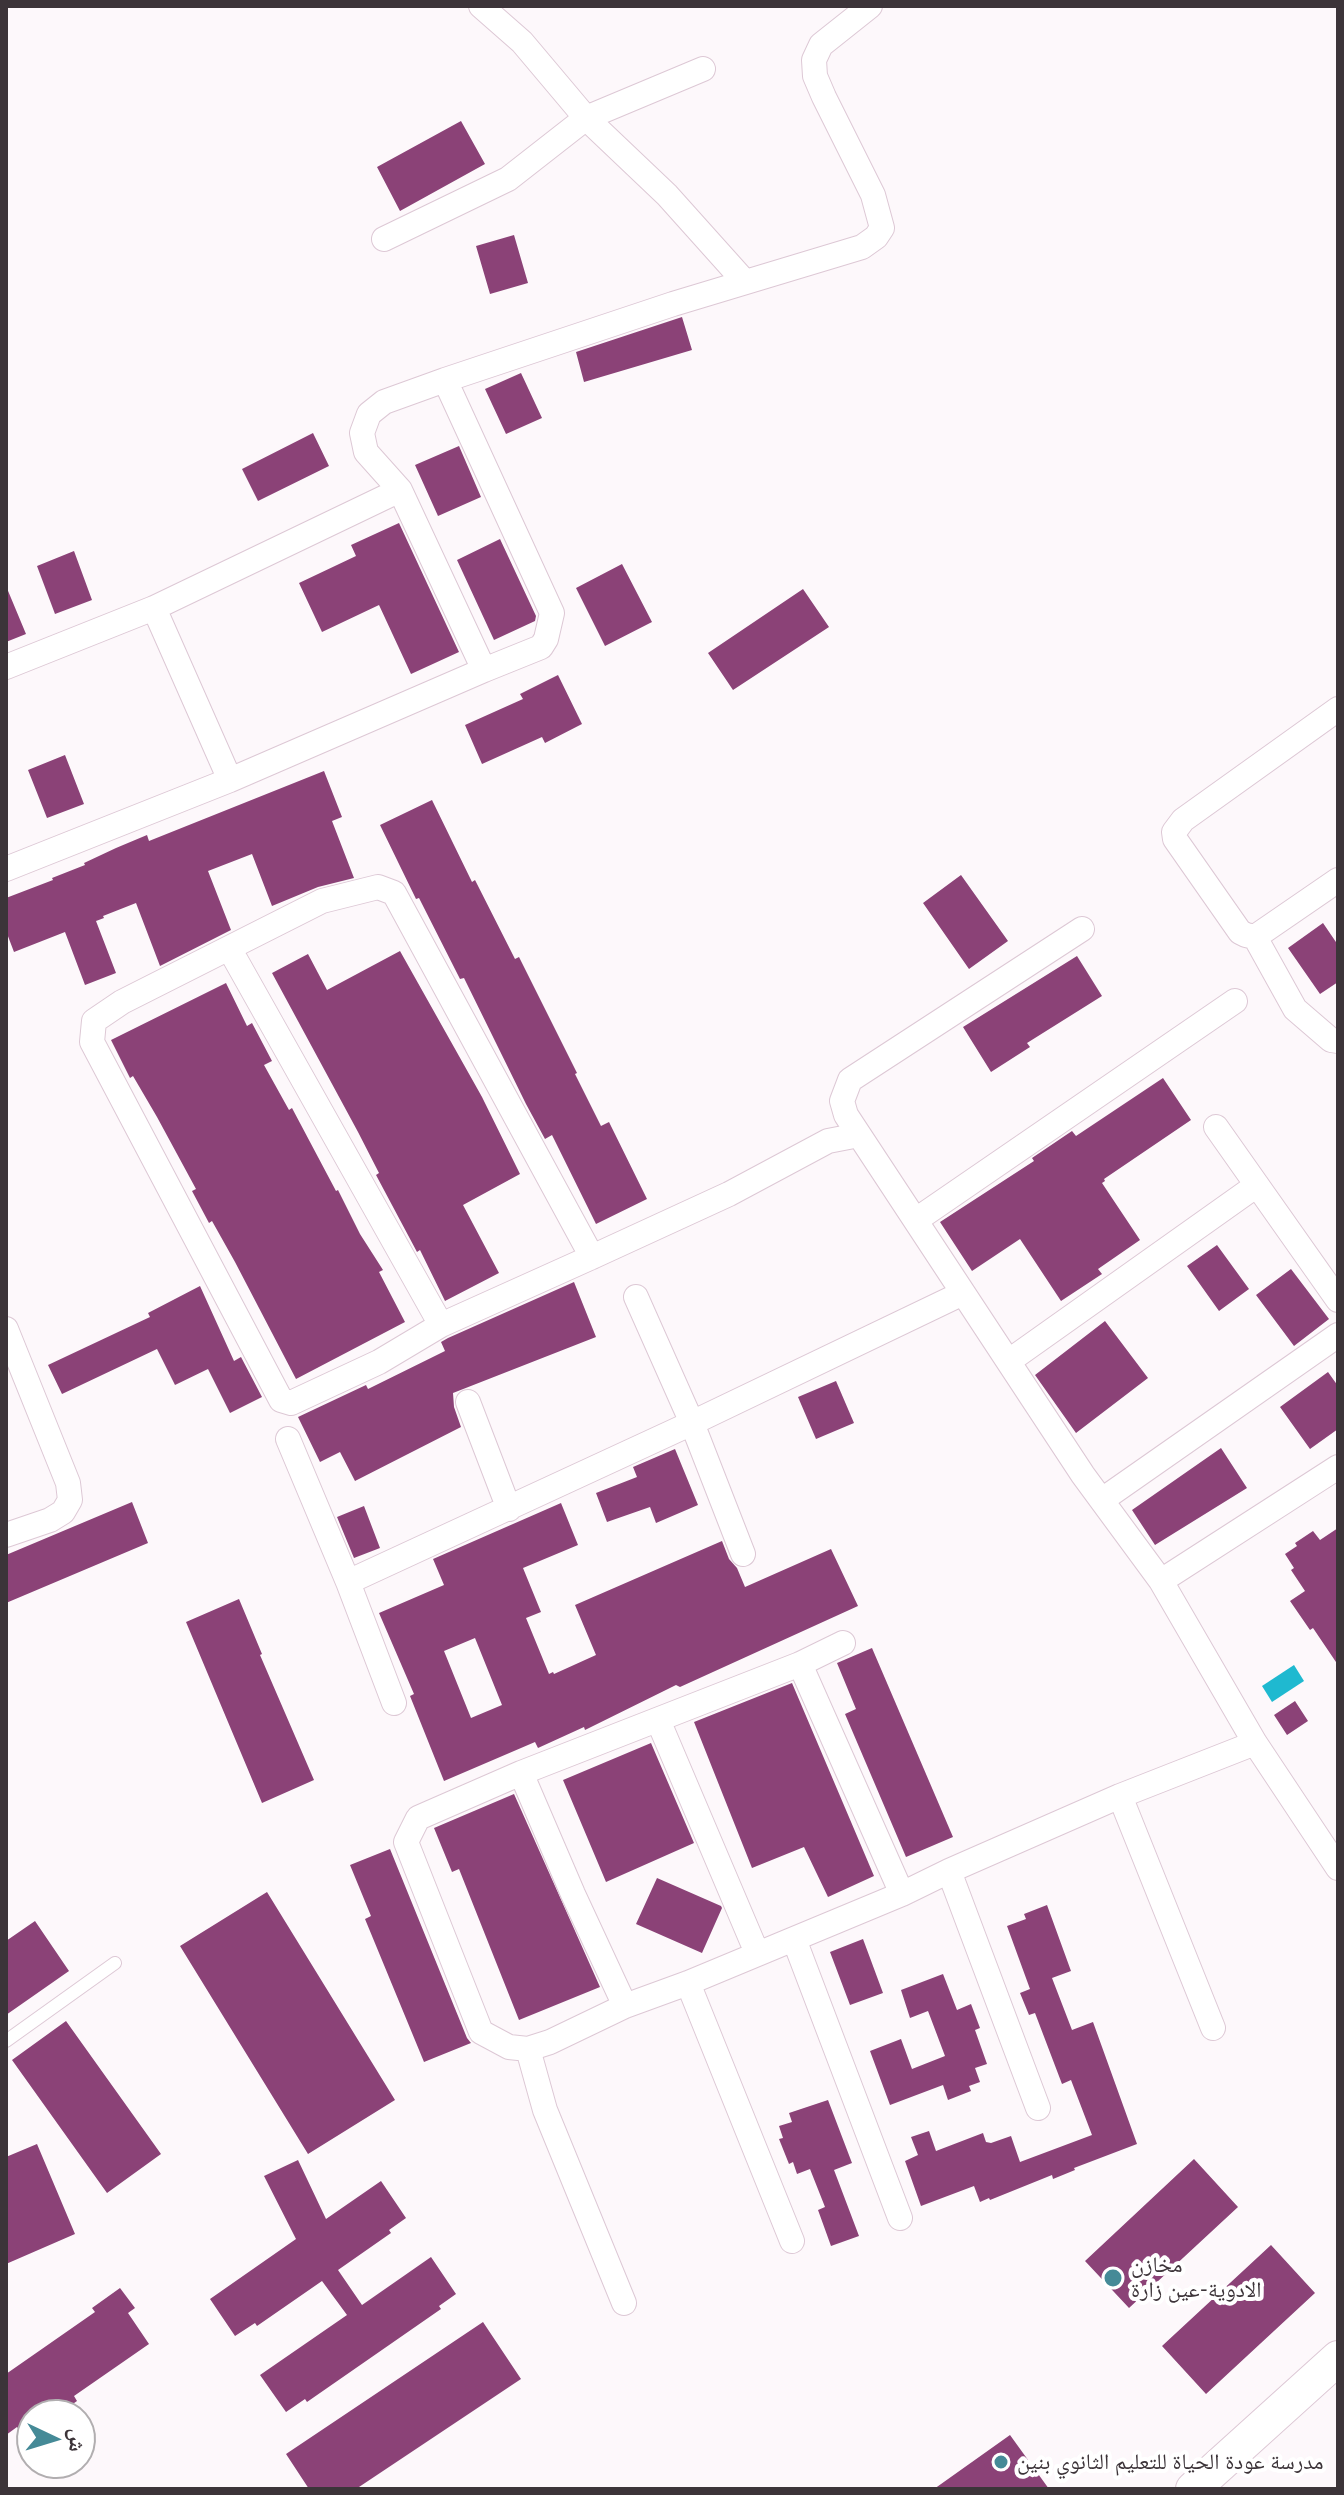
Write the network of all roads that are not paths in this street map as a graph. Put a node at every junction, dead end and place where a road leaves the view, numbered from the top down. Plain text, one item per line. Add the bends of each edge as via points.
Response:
1 (481, 6) edge
2 (860, 9) edge
3 (703, 69) dead end
4 (586, 118) junction
5 (384, 239) dead end
6 (745, 282) junction
7 (445, 380) junction
8 (400, 490) junction
9 (154, 608) junction
10 (6, 667) edge
11 (484, 670) junction
12 (1338, 709) edge
13 (230, 780) junction
14 (6, 869) edge
15 (1338, 880) edge
16 (1082, 929) dead end
17 (1255, 937) junction
18 (229, 948) junction
19 (1235, 1001) dead end
20 (1338, 1041) edge
21 (1216, 1127) dead end
22 (859, 1135) junction
23 (1257, 1185) junction
24 (916, 1220) junction
25 (592, 1257) junction
26 (963, 1293) junction
27 (636, 1297) dead end
28 (1338, 1300) edge
29 (441, 1325) junction
30 (6, 1329) edge
31 (1338, 1335) edge
32 (1009, 1361) junction
33 (468, 1402) dead end
34 (692, 1423) junction
35 (288, 1439) dead end
36 (1338, 1467) edge
37 (1102, 1500) junction
38 (509, 1509) junction
39 (6, 1535) edge
40 (743, 1554) dead end
41 (1161, 1581) junction
42 (348, 1582) junction
43 (843, 1643) dead end
44 (800, 1664) junction
45 (394, 1703) dead end
46 (658, 1720) junction
47 (1255, 1743) junction
48 (521, 1773) junction
49 (1120, 1796) junction
50 (1338, 1868) edge
51 (949, 1871) junction
52 (902, 1894) junction
53 (794, 1939) junction
54 (757, 1953) junction
55 (115, 1963) dead end
56 (688, 1983) junction
57 (625, 2006) junction
58 (1213, 2028) dead end
59 (6, 2041) edge
60 (528, 2049) junction
61 (1038, 2108) dead end
62 (900, 2218) dead end
63 (792, 2241) dead end
64 (624, 2303) dead end
65 (1338, 2358) edge
66 (1193, 2489) edge

1 - 4 street via 522,42
2 - 6 street via 821,45 814,60 815,76 873,195 882,228 862,247
3 - 4 street
4 - 5 street via 508,179
4 - 6 street via 667,195
6 - 7 street
7 - 8 street via 384,402 369,414 362,433 366,452
7 - 11 street via 552,613 541,647
8 - 9 street
8 - 11 street
9 - 10 street
9 - 13 street
11 - 13 street
12 - 17 street via 1183,820 1174,832 1240,932
13 - 14 street
15 - 17 street
16 - 22 street via 850,1080 842,1101
17 - 20 street via 1295,1009
18 - 25 street via 322,901 378,887 394,893
18 - 29 street
18 - 29 street via 94,1021 92,1042 281,1400 291,1403
19 - 24 street
21 - 23 street
22 - 24 street
22 - 25 street via 828,1141
23 - 28 street
23 - 32 street
24 - 26 street
25 - 29 street
26 - 32 street
26 - 34 street
27 - 34 street
30 - 39 street via 68,1483 70,1500 50,1520
31 - 37 street
32 - 37 street
33 - 38 street
34 - 38 street
34 - 40 street
35 - 42 street
36 - 41 street
37 - 41 street
38 - 42 street
41 - 47 street
42 - 45 street
43 - 44 street
44 - 46 street
44 - 52 street
46 - 48 street
46 - 54 street
47 - 49 street
47 - 50 street
48 - 57 street
48 - 60 street via 418,1818 406,1842 481,2032 509,2047
49 - 51 street
49 - 58 street
51 - 52 street
51 - 61 street
52 - 53 street
53 - 54 street
53 - 62 street
54 - 56 street
55 - 59 lane
56 - 57 street
56 - 63 street
57 - 60 street
60 - 64 street via 545,2110
65 - 66 main road

